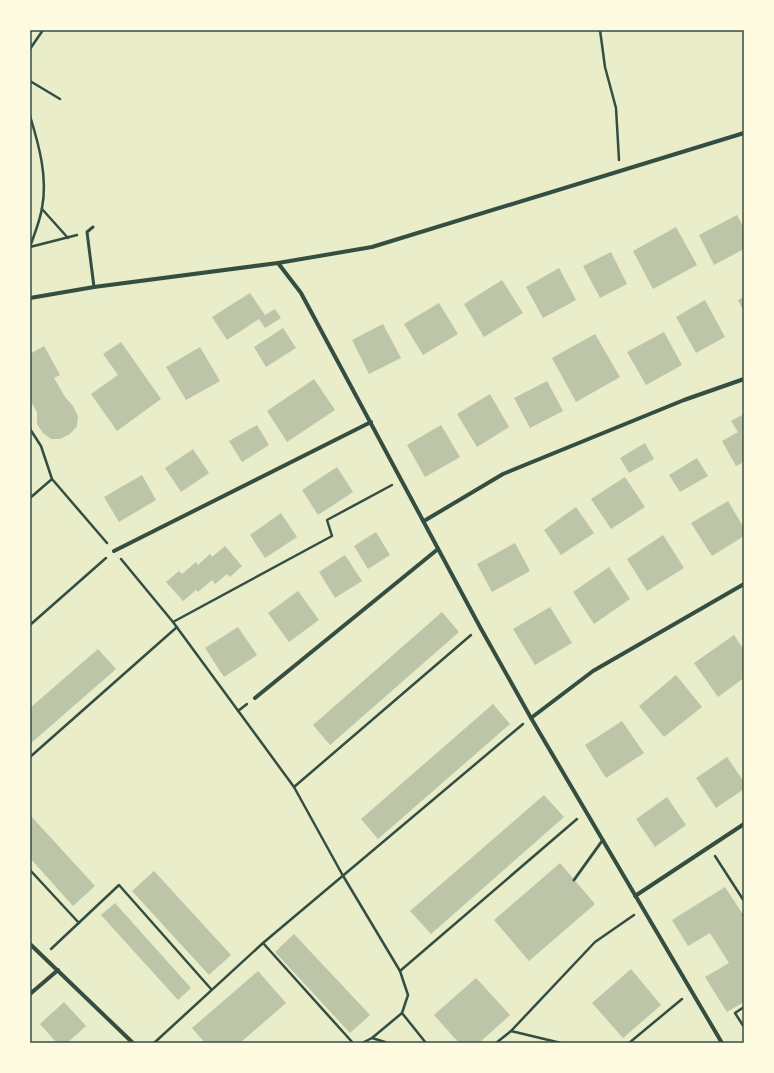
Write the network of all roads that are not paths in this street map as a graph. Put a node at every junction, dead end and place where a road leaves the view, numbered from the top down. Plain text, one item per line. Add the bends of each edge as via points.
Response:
1 (744, 133) edge
2 (93, 228) dead end
3 (278, 263) junction
4 (94, 287) junction
5 (30, 298) edge
6 (744, 379) edge
7 (371, 422) junction
8 (424, 521) junction
9 (438, 549) junction
10 (114, 551) road end
11 (744, 584) edge
12 (255, 698) dead end
13 (530, 718) junction
14 (744, 824) edge
15 (602, 841) junction
16 (574, 880) dead end
17 (635, 896) junction
18 (30, 944) edge
19 (58, 970) junction
20 (30, 994) edge
21 (133, 1043) edge
22 (722, 1043) edge

1 - 3 street via 372,247
2 - 4 lane via 87,232
3 - 4 street
3 - 7 street via 301,293
4 - 5 street
6 - 8 street via 684,400 503,474
7 - 8 street
7 - 10 street
8 - 9 street
9 - 12 street
9 - 13 street
11 - 13 street via 593,671
13 - 15 street
14 - 17 street
15 - 16 lane
15 - 17 street
17 - 22 street
18 - 19 street
19 - 20 street
19 - 21 street

